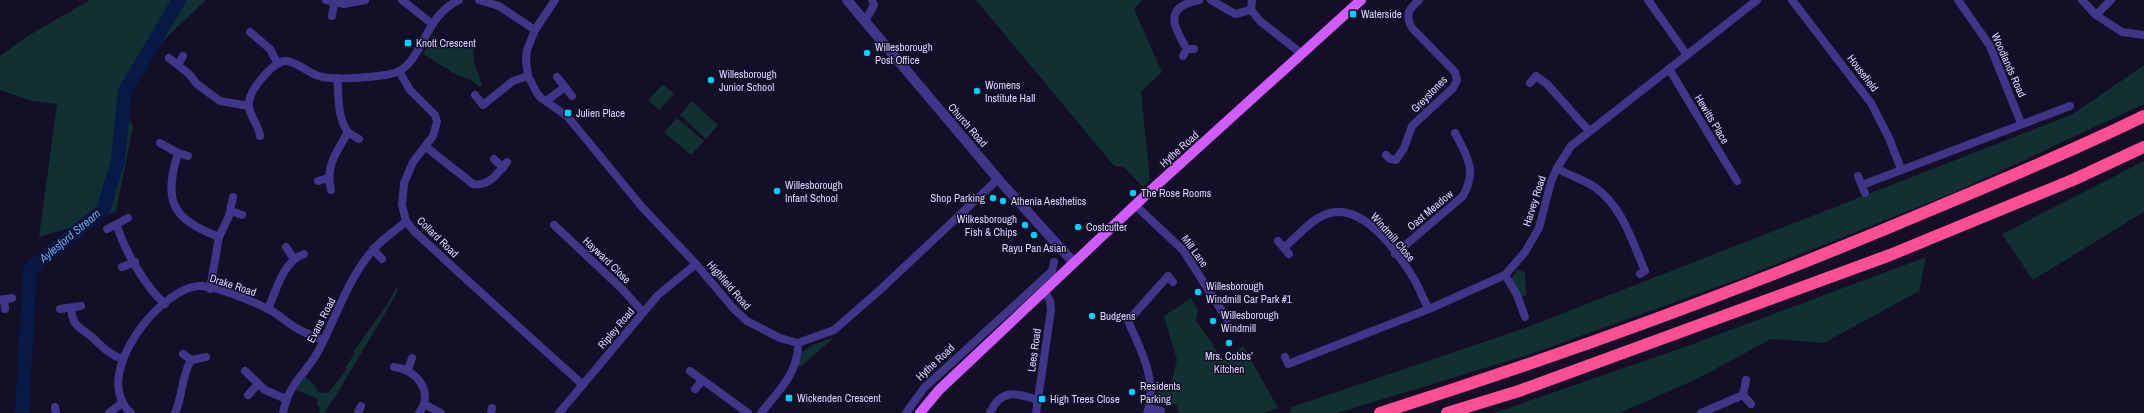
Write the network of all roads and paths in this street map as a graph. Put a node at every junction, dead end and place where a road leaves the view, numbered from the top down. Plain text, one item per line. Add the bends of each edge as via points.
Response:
1 (326, 0) edge
2 (365, 0) edge
3 (402, 0) edge
4 (459, 0) edge
5 (479, 0) edge
6 (482, 0) edge
7 (555, 0) edge
8 (847, 0) edge
9 (872, 0) edge
10 (1199, 0) edge
11 (1211, 0) edge
12 (1252, 0) edge
13 (1361, 0) edge
14 (1418, 0) edge
15 (1648, 0) edge
16 (1757, 0) edge
17 (1792, 0) edge
18 (1958, 0) edge
19 (2082, 0) edge
20 (2111, 0) edge
21 (334, 3) junction
22 (1251, 10) junction
23 (2096, 15) junction
24 (332, 16) dead end
25 (865, 21) junction
26 (432, 24) junction
27 (535, 30) junction
28 (250, 32) dead end
29 (2144, 35) edge
30 (1188, 51) dead end
31 (1302, 54) junction
32 (1687, 55) junction
33 (184, 56) dead end
34 (169, 58) dead end
35 (278, 64) junction
36 (178, 65) junction
37 (1669, 69) junction
38 (399, 71) junction
39 (528, 76) junction
40 (557, 77) dead end
41 (336, 78) junction
42 (1530, 83) dead end
43 (565, 87) junction
44 (475, 95) dead end
45 (572, 96) dead end
46 (546, 101) junction
47 (249, 106) junction
48 (2070, 106) dead end
49 (2144, 116) edge
50 (2021, 123) junction
51 (1589, 131) junction
52 (348, 132) junction
53 (1455, 133) dead end
54 (260, 136) dead end
55 (359, 139) dead end
56 (160, 143) dead end
57 (426, 147) junction
58 (2144, 147) edge
59 (178, 153) junction
60 (1386, 155) dead end
61 (188, 156) dead end
62 (494, 159) dead end
63 (1557, 168) junction
64 (1901, 169) junction
65 (1858, 176) dead end
66 (328, 178) junction
67 (998, 179) junction
68 (1737, 180) dead end
69 (318, 181) dead end
70 (1862, 185) junction
71 (331, 190) dead end
72 (1865, 193) dead end
73 (233, 196) dead end
74 (1135, 205) junction
75 (231, 211) junction
76 (242, 215) dead end
77 (128, 218) dead end
78 (406, 221) junction
79 (117, 225) junction
80 (554, 225) dead end
81 (107, 229) dead end
82 (219, 237) junction
83 (1278, 240) dead end
84 (286, 247) dead end
85 (373, 249) junction
86 (304, 254) dead end
87 (1395, 254) junction
88 (294, 259) junction
89 (382, 259) dead end
90 (135, 262) junction
91 (1054, 262) dead end
92 (1074, 263) junction
93 (696, 264) junction
94 (122, 267) dead end
95 (1640, 274) dead end
96 (1505, 275) junction
97 (1173, 282) dead end
98 (210, 289) junction
99 (1045, 292) junction
100 (5, 299) edge
101 (165, 304) junction
102 (5, 309) dead end
103 (60, 309) dead end
104 (268, 309) junction
105 (1430, 309) junction
106 (1009, 310) junction
107 (644, 312) junction
108 (1525, 317) dead end
109 (1016, 319) junction
110 (1227, 319) dead end
111 (323, 340) junction
112 (798, 344) junction
113 (183, 354) dead end
114 (206, 357) dead end
115 (1285, 357) dead end
116 (122, 358) junction
117 (412, 358) dead end
118 (190, 360) junction
119 (394, 367) dead end
120 (408, 370) junction
121 (245, 371) dead end
122 (690, 371) dead end
123 (702, 380) junction
124 (1746, 380) dead end
125 (258, 384) junction
126 (583, 385) junction
127 (695, 389) dead end
128 (248, 395) dead end
129 (1743, 395) junction
130 (286, 399) junction
131 (914, 400) junction
132 (1038, 400) junction
133 (122, 404) junction
134 (424, 404) junction
135 (1751, 404) dead end
136 (1148, 411) edge
137 (1161, 411) dead end
138 (922, 412) edge
139 (109, 413) edge
140 (131, 413) edge
141 (175, 413) edge
142 (283, 413) edge
143 (419, 413) edge
144 (441, 413) edge
145 (559, 413) edge
146 (748, 413) edge
147 (762, 413) edge
148 (906, 413) edge
149 (990, 413) edge
150 (1036, 413) edge
151 (1380, 413) edge
152 (1447, 413) edge
153 (1702, 413) edge

1 - 21 street
2 - 21 street via 348,4
3 - 26 street
4 - 26 street via 447,7
5 - 6 street
6 - 27 street via 499,6
7 - 27 street, Highfield Road
8 - 25 street, Church Road
9 - 25 street via 874,5
10 - 30 street via 1179,7 1175,16 1174,25
11 - 22 street via 1235,14
12 - 22 street
13 - 31 main road, Hythe Road
14 - 60 street, Greystones via 1410,8 1408,19 1412,28 1455,72 1457,80 1453,88 1412,126 1404,148 1396,160
15 - 32 street
16 - 32 street, Harvey Road
17 - 64 street, Housefield via 1872,103
18 - 50 street, Woodlands Road via 1990,46
19 - 23 street
20 - 23 street
21 - 24 street
22 - 31 street via 1260,22
23 - 29 street via 2122,32
25 - 67 street, Church Road
26 - 38 street via 414,57
27 - 39 street, Highfield Road via 527,50
28 - 35 street via 270,49
31 - 74 main road, Hythe Road
32 - 37 street, Harvey Road
33 - 36 street
34 - 36 street
35 - 41 street via 291,62 318,76
35 - 47 street via 258,85 250,98
36 - 47 street via 197,84 220,101
37 - 51 street, Harvey Road
37 - 68 street, Hewitts Place
38 - 41 street
38 - 57 street, Collard Road via 410,90 436,115 436,129
39 - 44 street via 513,81 483,104
39 - 46 street, Highfield Road via 537,93
40 - 43 street
41 - 52 street via 340,110
42 - 51 street via 1536,76 1547,84
43 - 45 street
43 - 46 street
46 - 93 street, Highfield Road via 567,116 642,207
47 - 54 street via 260,130
48 - 50 street
49 - 151 highway via 2076,148 1812,260 1495,377
50 - 64 street
51 - 63 street, Harvey Road via 1571,146
52 - 55 street
52 - 66 street via 336,151
53 - 87 street, Oast Meadow via 1470,165 1469,186 1463,196
56 - 59 street
57 - 62 street via 473,184 490,182 505,165
57 - 78 street, Collard Road via 413,162 404,183 402,205
58 - 152 highway via 2075,179 1890,255 1520,391
59 - 61 street
59 - 82 street via 170,184 176,208 191,225
63 - 95 street via 1595,187 1609,200 1622,218 1646,272
63 - 96 street, Harvey Road via 1539,228 1525,252
64 - 70 street
65 - 70 street
66 - 69 street
66 - 71 street
67 - 92 street, Church Road
67 - 112 street via 834,330
70 - 72 street
73 - 75 street
74 - 92 main road, Hythe Road
74 - 110 street, Mill Lane via 1183,250
75 - 76 street
75 - 82 street
77 - 79 street
78 - 85 street, Evans Road
78 - 126 street, Collard Road
79 - 81 street
79 - 90 street
80 - 107 street, Hayward Close
82 - 98 street
83 - 87 street, Windmill Close via 1287,251 1322,215 1341,211 1359,216 1368,222
84 - 88 street
85 - 89 street
85 - 111 street, Evans Road via 352,282
86 - 88 street
87 - 105 street, Windmill Close via 1413,278
88 - 104 street
90 - 94 street
90 - 101 street via 145,282
91 - 106 street, Hythe Road via 1052,271
92 - 99 main road, Hythe Road
93 - 107 street, Ripley Road via 658,295
93 - 112 street, Highfield Road via 747,321 763,331
96 - 105 street, Harvey Road
96 - 108 street via 1517,295
97 - 136 street via 1168,276 1128,322 1148,370 1151,389
98 - 101 street, Drake Road via 201,286 191,288
98 - 104 street, Drake Road via 227,292
99 - 109 main road, Hythe Road
99 - 132 street, Lees Road via 1051,310
100 - 102 street
101 - 116 street, Drake Road via 135,336
103 - 116 street via 76,307 73,320 79,329 92,337 107,352
104 - 111 street, Drake Road via 297,329
105 - 115 street, Harvey Road via 1288,364
106 - 109 street
106 - 131 street, Hythe Road
107 - 126 street, Ripley Road
109 - 138 main road, Hythe Road via 939,390
111 - 130 street, Evans Road via 314,357 293,384
112 - 147 street via 798,356 788,379
113 - 118 street
114 - 118 street
116 - 133 street, Drake Road via 117,388
117 - 120 street
118 - 141 street
119 - 120 street
120 - 134 street via 416,375 423,387
121 - 125 street
122 - 123 street
123 - 127 street
123 - 146 street
124 - 129 street
125 - 128 street
125 - 130 street
126 - 145 street, Ripley Road
129 - 135 street
129 - 153 street
130 - 142 street, Evans Road
131 - 138 street, Hythe Road
131 - 148 street, Hythe Road
132 - 149 street via 1021,394 1006,394 996,401
132 - 150 street, Lees Road
133 - 139 street
133 - 140 street
134 - 143 street
134 - 144 street
136 - 137 street

